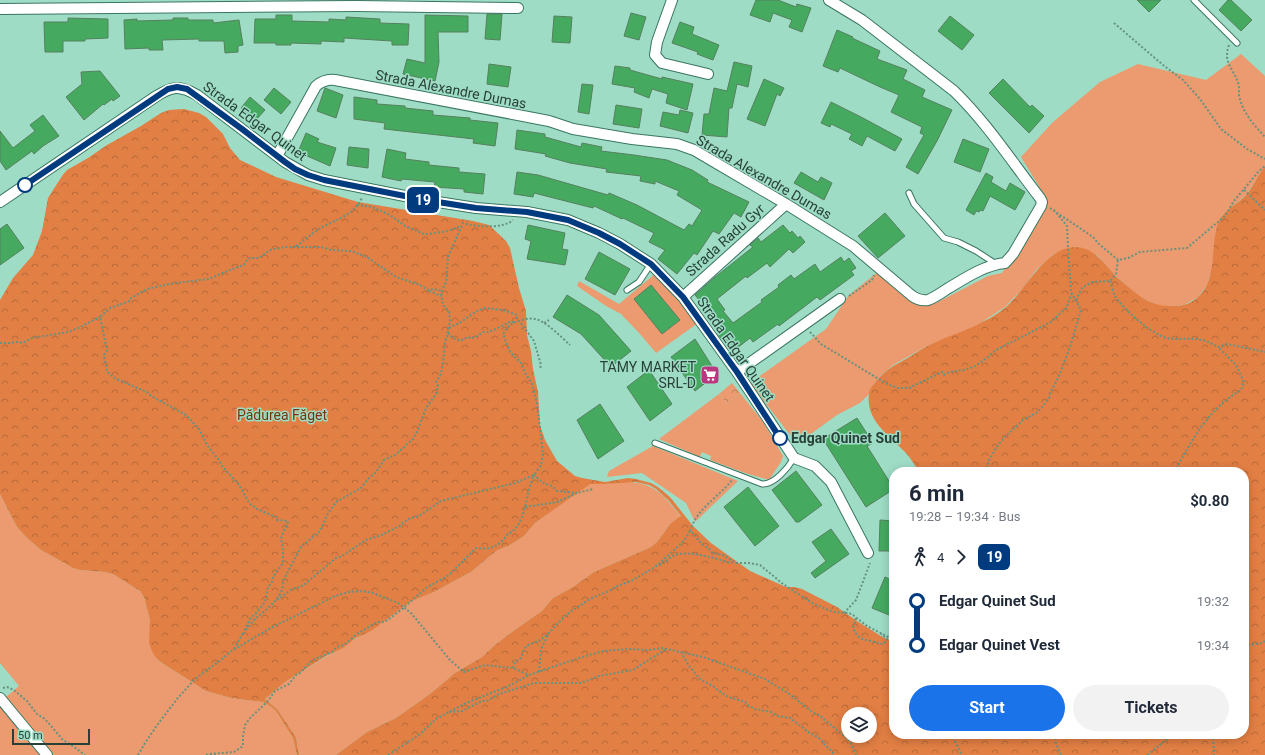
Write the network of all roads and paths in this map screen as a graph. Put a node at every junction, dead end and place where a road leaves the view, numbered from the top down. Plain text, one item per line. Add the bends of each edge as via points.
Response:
1 (672, 0) edge
2 (829, 0) edge
3 (1194, 0) edge
4 (518, 8) dead end
5 (0, 9) edge
6 (1114, 23) dead end
7 (1233, 39) junction
8 (1238, 44) dead end
9 (708, 74) dead end
10 (1265, 137) edge
11 (277, 156) junction
12 (1265, 159) edge
13 (1265, 166) edge
14 (366, 188) junction
15 (1244, 190) junction
16 (909, 193) dead end
17 (1040, 199) junction
18 (0, 202) edge
19 (786, 204) junction
20 (357, 205) junction
21 (1054, 210) junction
22 (1265, 210) edge
23 (519, 211) junction
24 (463, 223) junction
25 (295, 247) junction
26 (1118, 260) junction
27 (651, 264) junction
28 (996, 264) junction
29 (877, 267) junction
30 (1110, 282) junction
31 (428, 290) junction
32 (627, 290) dead end
33 (442, 291) junction
34 (1072, 293) junction
35 (441, 296) junction
36 (683, 297) junction
37 (840, 299) joint
38 (1075, 301) junction
39 (100, 317) junction
40 (549, 320) dead end
41 (520, 321) junction
42 (515, 322) junction
43 (544, 323) junction
44 (805, 324) junction
45 (449, 328) junction
46 (448, 333) junction
47 (0, 343) edge
48 (570, 345) dead end
49 (1218, 346) junction
50 (1265, 352) edge
51 (540, 369) dead end
52 (737, 372) junction
53 (655, 443) dead end
54 (794, 458) junction
55 (986, 467) edge
56 (1177, 467) edge
57 (534, 475) junction
58 (736, 475) junction
59 (593, 489) dead end
60 (577, 493) junction
61 (526, 507) junction
62 (690, 531) junction
63 (869, 557) joint
64 (736, 563) junction
65 (658, 565) junction
66 (276, 601) junction
67 (404, 607) junction
68 (844, 613) junction
69 (856, 618) junction
70 (550, 632) junction
71 (879, 632) junction
72 (243, 634) junction
73 (889, 637) edge
74 (1265, 642) edge
75 (1249, 645) edge
76 (234, 649) junction
77 (667, 649) junction
78 (681, 652) junction
79 (513, 668) junction
80 (539, 672) junction
81 (529, 675) junction
82 (0, 689) edge
83 (0, 698) edge
84 (449, 712) junction
85 (954, 739) edge
86 (1056, 739) edge
87 (1168, 739) edge
88 (1213, 739) edge
89 (47, 755) edge
90 (85, 755) edge
91 (138, 755) edge
92 (206, 755) edge
93 (210, 755) edge
94 (217, 755) edge
95 (388, 755) edge
96 (836, 755) edge
97 (856, 755) edge
98 (962, 755) edge
99 (1061, 755) edge
100 (1147, 755) edge
101 (1214, 755) edge

1 - 9 street via 655,55 662,63
2 - 17 street via 862,20 966,102 1001,144
3 - 7 lane
4 - 5 street via 356,6
6 - 12 path via 1183,80 1200,99 1221,130 1246,149
7 - 8 lane
7 - 10 path via 1226,58 1239,85 1242,104
11 - 14 street, Strada Edgar Quinet via 308,175
11 - 18 street, Strada Edgar Quinet via 197,95 177,87 155,97
11 - 19 street, Strada Alexandre Dumas via 316,86 321,82 335,80 549,121 573,129 677,144 694,150
13 - 15 path
14 - 20 path
14 - 23 street, Strada Edgar Quinet via 476,208
15 - 22 path
15 - 26 path via 1224,216 1187,248 1140,252
16 - 28 lane via 914,204 944,238 964,245
17 - 21 path
17 - 28 street, Strada Alexandre Dumas via 1025,234 1009,260
19 - 29 street, Strada Alexandre Dumas via 853,246
19 - 36 street, Strada Radu Gyr
20 - 24 path via 372,207 424,234 448,231 460,227
20 - 25 path via 348,215 318,230
21 - 26 path via 1093,237
21 - 34 path via 1067,226
23 - 24 path via 512,222 502,226
23 - 27 street, Strada Edgar Quinet via 568,220 620,244
24 - 33 path via 448,257 446,282
25 - 31 path via 321,247 355,252 396,277
25 - 39 path via 270,250 259,258 250,258 244,265 209,279 147,289 130,301 110,308
26 - 30 path via 1116,274
27 - 32 lane via 639,282
27 - 36 street, Strada Edgar Quinet
28 - 29 street, Strada Alexandre Dumas via 971,275 930,300 922,301 910,295
29 - 37 path via 872,280 849,296
30 - 38 path via 1092,282 1082,288
30 - 49 path via 1121,303 1156,333 1168,338 1208,341
31 - 33 path
31 - 35 path
33 - 35 path
34 - 38 path
34 - 44 path via 1066,308 1051,322 996,350 974,366 944,374 942,372 909,388 895,388 825,347
35 - 45 path via 443,305 449,312
36 - 52 street, Strada Edgar Quinet
37 - 44 street
38 - 55 path via 1081,310 1050,398 1038,412 1023,420 1006,436
39 - 47 path via 68,332 42,335 23,343
39 - 72 path via 107,350 104,355 107,372 186,415 222,466 239,485 249,503 278,520 288,522 281,539 283,563 268,587 265,602 250,619
40 - 43 path
41 - 42 path
41 - 43 path via 530,318
41 - 45 path via 513,313 484,308
41 - 51 path via 534,341
42 - 46 path via 460,341
42 - 57 path via 508,326 503,334 510,352 521,363 532,384 537,403 543,454 541,465
43 - 48 path
44 - 52 street
45 - 46 path
46 - 66 path via 441,374 436,382 436,394 426,408 417,432 402,449 384,460 361,488 336,502 326,515 320,531 301,547
49 - 50 path via 1227,344
49 - 56 path via 1236,365 1244,382 1241,390 1228,398 1200,428
52 - 54 street, Strada Edgar Quinet
53 - 58 lane
54 - 58 lane via 787,469 766,484
54 - 63 street via 815,466 829,479
57 - 60 path via 557,491
57 - 61 path
57 - 66 path via 515,483 440,501 419,516 408,519 380,536 366,540 336,558 305,584 292,589
58 - 62 path via 701,510
59 - 60 path
60 - 61 path via 557,502
61 - 67 path via 513,531 499,543 491,548 476,548 449,575 426,588
62 - 64 path via 712,553 723,555
62 - 65 path via 684,541
63 - 68 path via 856,600
64 - 65 path via 697,554 680,553
64 - 68 path via 760,565 812,603 833,612
65 - 70 path via 631,581 590,599 570,612
66 - 72 path via 256,618
67 - 76 path via 373,593 349,592 335,596
67 - 79 path via 412,613 450,660 464,672 485,665
67 - 92 path via 384,622 377,622 327,654 312,660 289,684 275,691 245,725 243,746 234,752
68 - 69 path
69 - 71 path
69 - 71 path via 853,628 860,638 884,644 886,639
70 - 79 path via 528,644
70 - 80 path via 541,649
71 - 73 path
72 - 76 path
74 - 75 path
76 - 91 path via 194,679 158,724
77 - 78 path
77 - 80 path via 603,651
77 - 84 path via 633,670 599,676 581,684 534,683 499,694 462,711
78 - 96 path via 700,679 755,709 790,718 818,737
78 - 97 path via 765,679 819,715 850,741
79 - 81 path
80 - 81 path
81 - 84 path
82 - 90 path via 7,687 14,690 63,740
83 - 89 street
84 - 95 path
85 - 98 path
86 - 99 path
87 - 100 path
88 - 101 path
93 - 94 path

